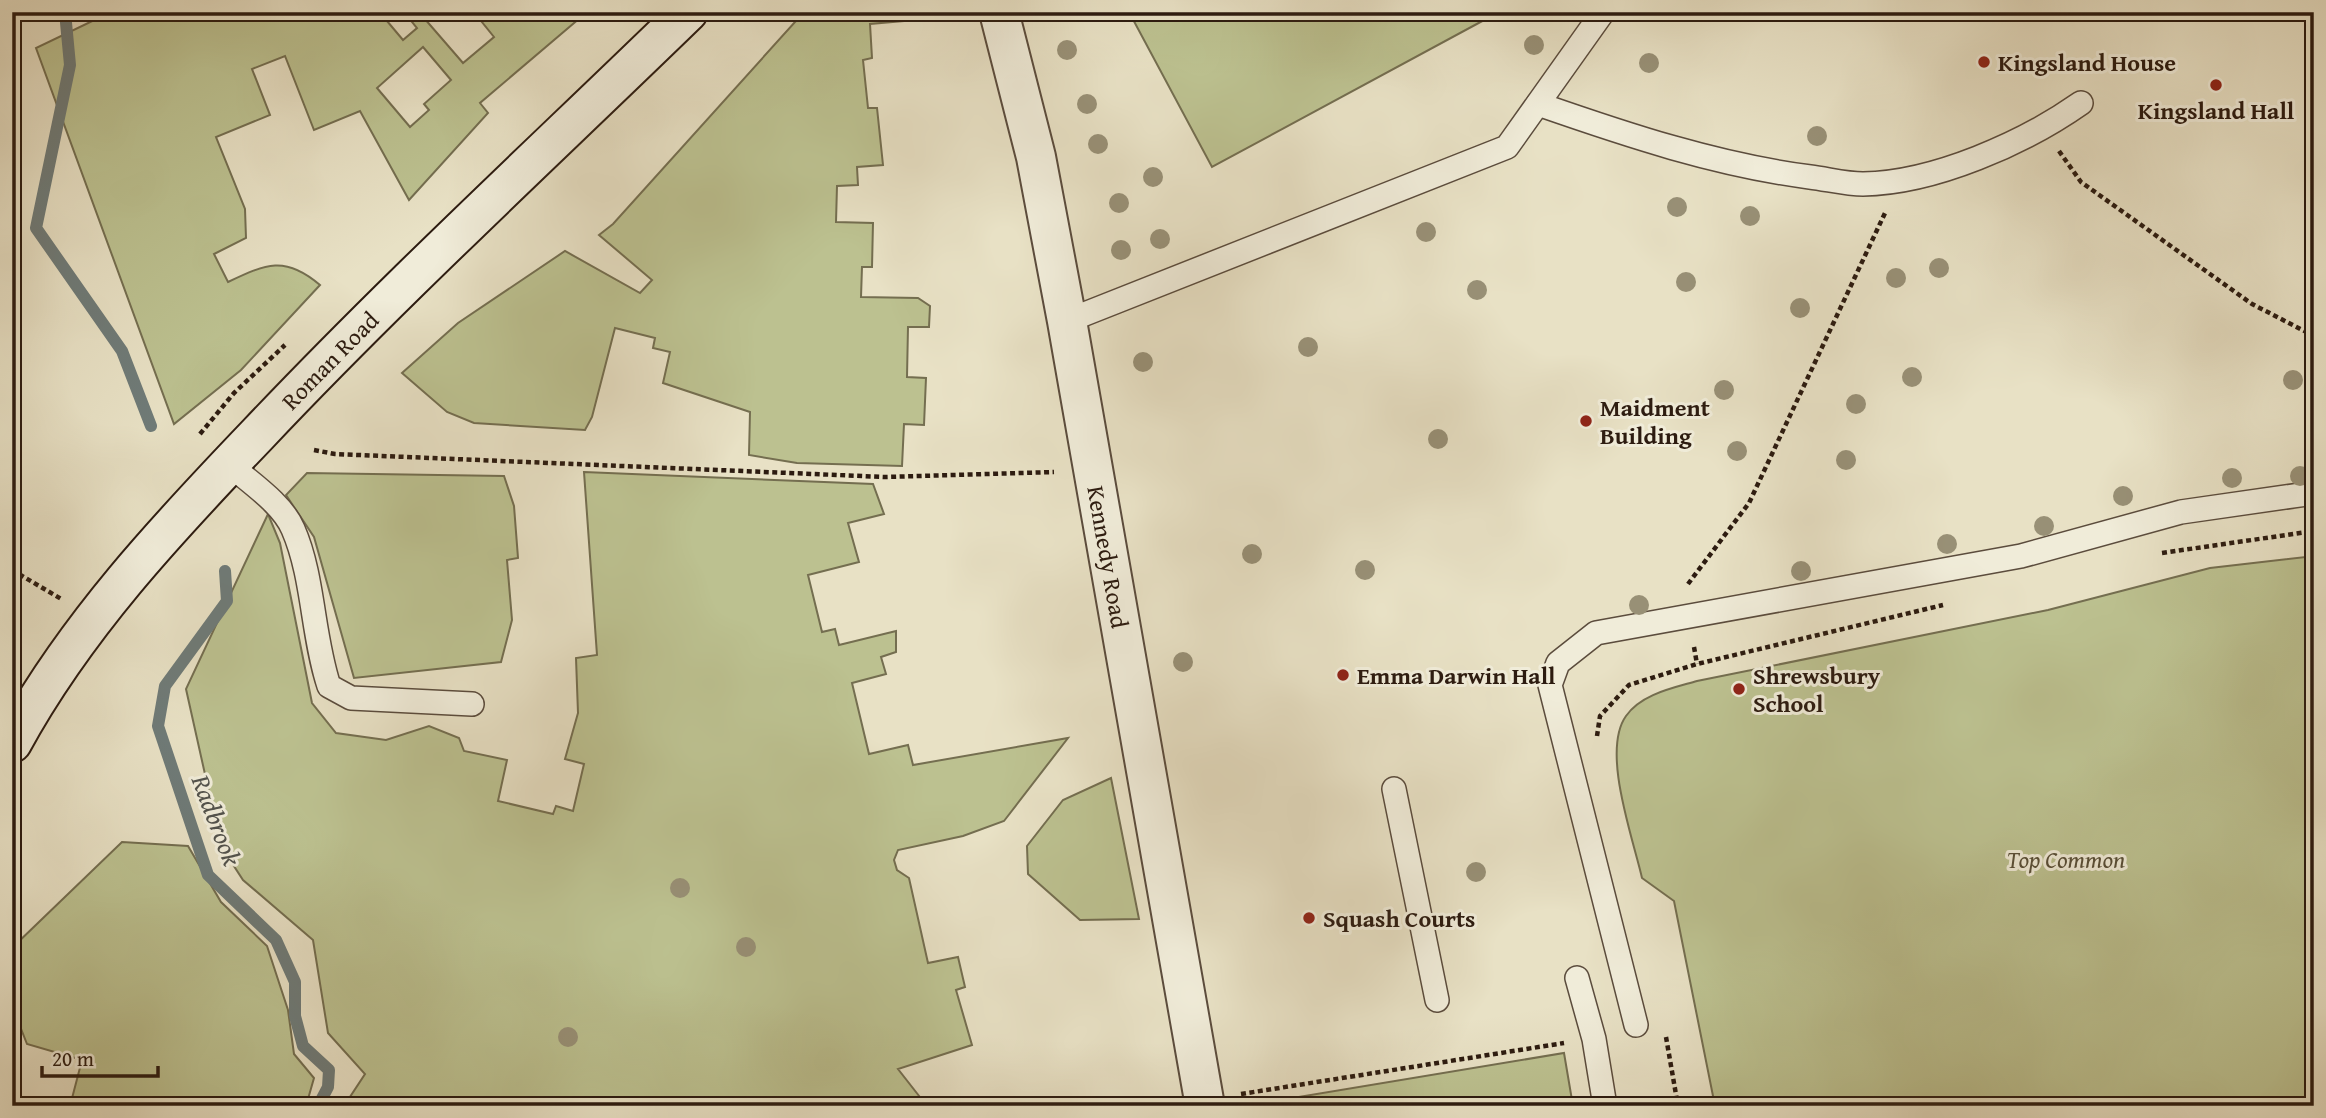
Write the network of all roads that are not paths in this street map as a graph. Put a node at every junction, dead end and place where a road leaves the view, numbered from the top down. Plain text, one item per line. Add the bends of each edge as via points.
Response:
1 (688, 12) edge
2 (999, 12) edge
3 (1603, 12) edge
4 (2081, 103) dead end
5 (1538, 104) junction
6 (1067, 321) junction
7 (229, 464) junction
8 (2314, 493) edge
9 (472, 704) dead end
10 (12, 743) edge
11 (1394, 789) dead end
12 (1577, 978) dead end
13 (1437, 1000) dead end
14 (1636, 1025) dead end
15 (1204, 1102) edge
16 (1605, 1106) edge

1 - 7 street, Roman Road via 352,334
2 - 6 street, Kennedy Road via 1036,158
3 - 5 lane
4 - 5 lane via 2044,129 1931,174 1863,184 1756,170
5 - 6 lane via 1507,147
6 - 15 street, Kennedy Road
7 - 9 lane via 293,527 318,655 329,686 351,698
7 - 10 street, Roman Road via 99,610
8 - 14 lane via 2181,512 2021,556 1596,633 1558,663 1550,685
11 - 13 lane
12 - 16 lane via 1594,1039

